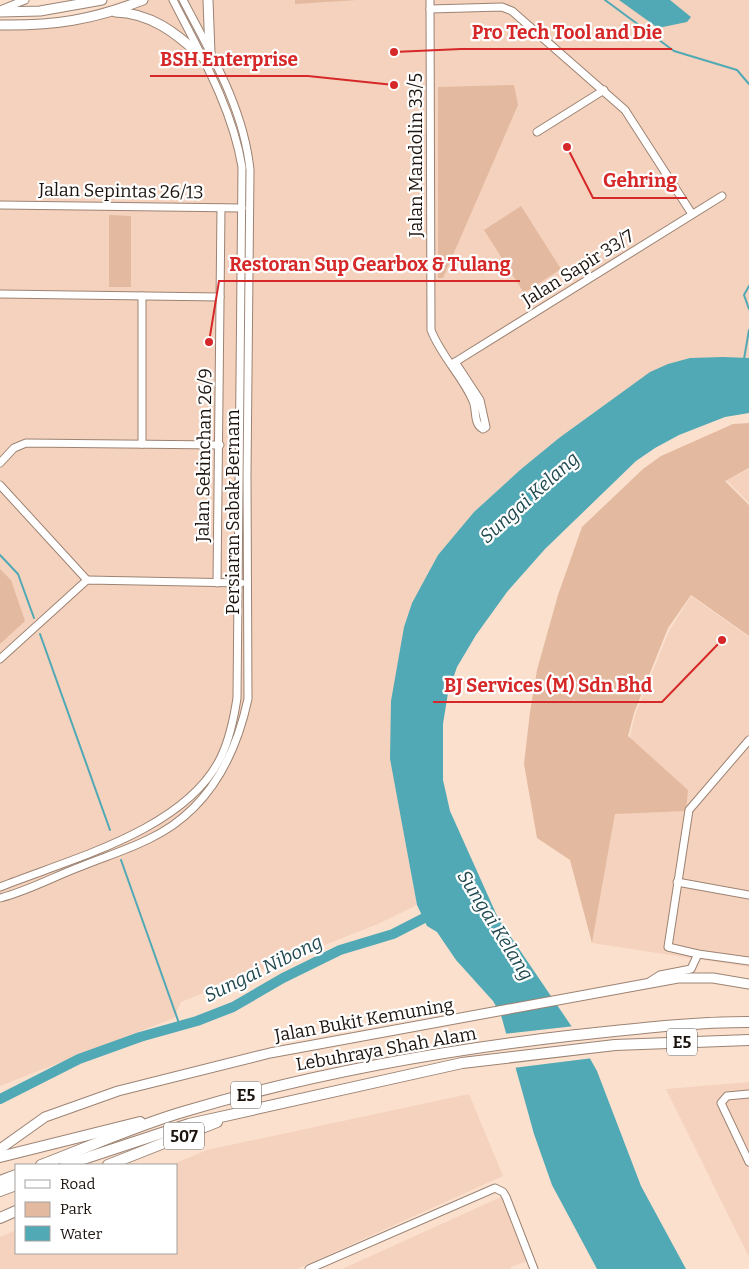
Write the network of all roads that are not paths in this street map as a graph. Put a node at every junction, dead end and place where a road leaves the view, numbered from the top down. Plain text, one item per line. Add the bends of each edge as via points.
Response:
1 (25, 0) edge
2 (102, 0) edge
3 (143, 0) edge
4 (173, 0) edge
5 (184, 0) edge
6 (208, 0) edge
7 (430, 0) edge
8 (430, 9) junction
9 (0, 11) edge
10 (109, 12) junction
11 (0, 25) edge
12 (206, 55) junction
13 (604, 90) junction
14 (537, 132) dead end
15 (722, 196) dead end
16 (0, 204) edge
17 (221, 208) junction
18 (242, 208) junction
19 (692, 214) junction
20 (0, 294) edge
21 (142, 296) junction
22 (220, 297) junction
23 (453, 364) junction
24 (142, 444) junction
25 (220, 445) junction
26 (0, 464) edge
27 (0, 485) edge
28 (87, 580) junction
29 (217, 583) junction
30 (237, 583) junction
31 (247, 584) junction
32 (0, 659) edge
33 (749, 740) edge
34 (677, 882) junction
35 (0, 887) edge
36 (749, 895) edge
37 (0, 898) edge
38 (698, 954) junction
39 (749, 961) edge
40 (649, 982) junction
41 (749, 984) edge
42 (749, 1022) edge
43 (749, 1040) edge
44 (749, 1094) edge
45 (246, 1110) junction
46 (184, 1111) junction
47 (0, 1149) edge
48 (0, 1157) edge
49 (749, 1162) edge
50 (44, 1164) edge
51 (68, 1164) edge
52 (111, 1164) edge
53 (15, 1174) edge
54 (0, 1181) edge
55 (15, 1184) edge
56 (0, 1191) edge
57 (15, 1211) edge
58 (0, 1218) edge
59 (309, 1269) edge
60 (534, 1269) edge

1 - 9 street
2 - 9 main road via 40,12
3 - 10 main road
4 - 12 street, Persiaran Sabak Bernam
5 - 12 street, Persiaran Sabak Bernam
6 - 12 main road
7 - 8 street, Jalan Mandolin 33/5
8 - 13 street via 502,7 512,11
8 - 23 street, Jalan Mandolin 33/5 via 431,330 436,343
10 - 11 main road via 53,24
10 - 12 main road via 139,15 159,23
12 - 18 street, Persiaran Sabak Bernam via 239,148
12 - 31 street, Persiaran Sabak Bernam via 238,112 250,170
13 - 14 street
13 - 19 street via 631,118
15 - 19 street, Jalan Sapir 33/7
16 - 17 street, Jalan Sepintas 26/13
17 - 18 street, Jalan Sepintas 26/13
17 - 22 street, Jalan Sekinchan 26/9
18 - 30 street, Persiaran Sabak Bernam
19 - 23 street, Jalan Sapir 33/7
20 - 21 street
21 - 22 street
21 - 24 street
22 - 25 street, Jalan Sekinchan 26/9
23 - 23 street via 480,400 486,427 483,429 477,423 473,401
24 - 25 street
24 - 26 street via 26,443 14,448
25 - 29 street, Jalan Sekinchan 26/9
27 - 28 street
28 - 29 street
28 - 32 street
29 - 30 street
30 - 31 street
30 - 35 street, Persiaran Sabak Bernam via 237,698 233,725 220,758 205,780 187,800 152,826
31 - 37 street, Persiaran Sabak Bernam via 248,699 239,734 214,786 194,807 150,839
33 - 34 street via 689,810
34 - 36 street
34 - 38 street via 668,947
38 - 39 street
38 - 40 street via 691,969 660,975
40 - 41 main road, Jalan Bukit Kemuning via 713,978
40 - 47 main road, Jalan Bukit Kemuning via 270,1053 118,1091 45,1117
42 - 46 highway, Lebuhraya Shah Alam / E5 via 617,1030 458,1051 297,1081
43 - 45 highway, Lebuhraya Shah Alam / E5 via 615,1045 462,1063
44 - 49 street via 727,1096 721,1103
45 - 51 highway, Lebuhraya Shah Alam / E5 via 189,1124
45 - 52 highway, 507
46 - 48 highway, 507
46 - 50 highway, Lebuhraya Shah Alam / E5
53 - 54 highway
55 - 56 highway
57 - 58 highway
59 - 60 street via 491,1188 499,1189 506,1197

